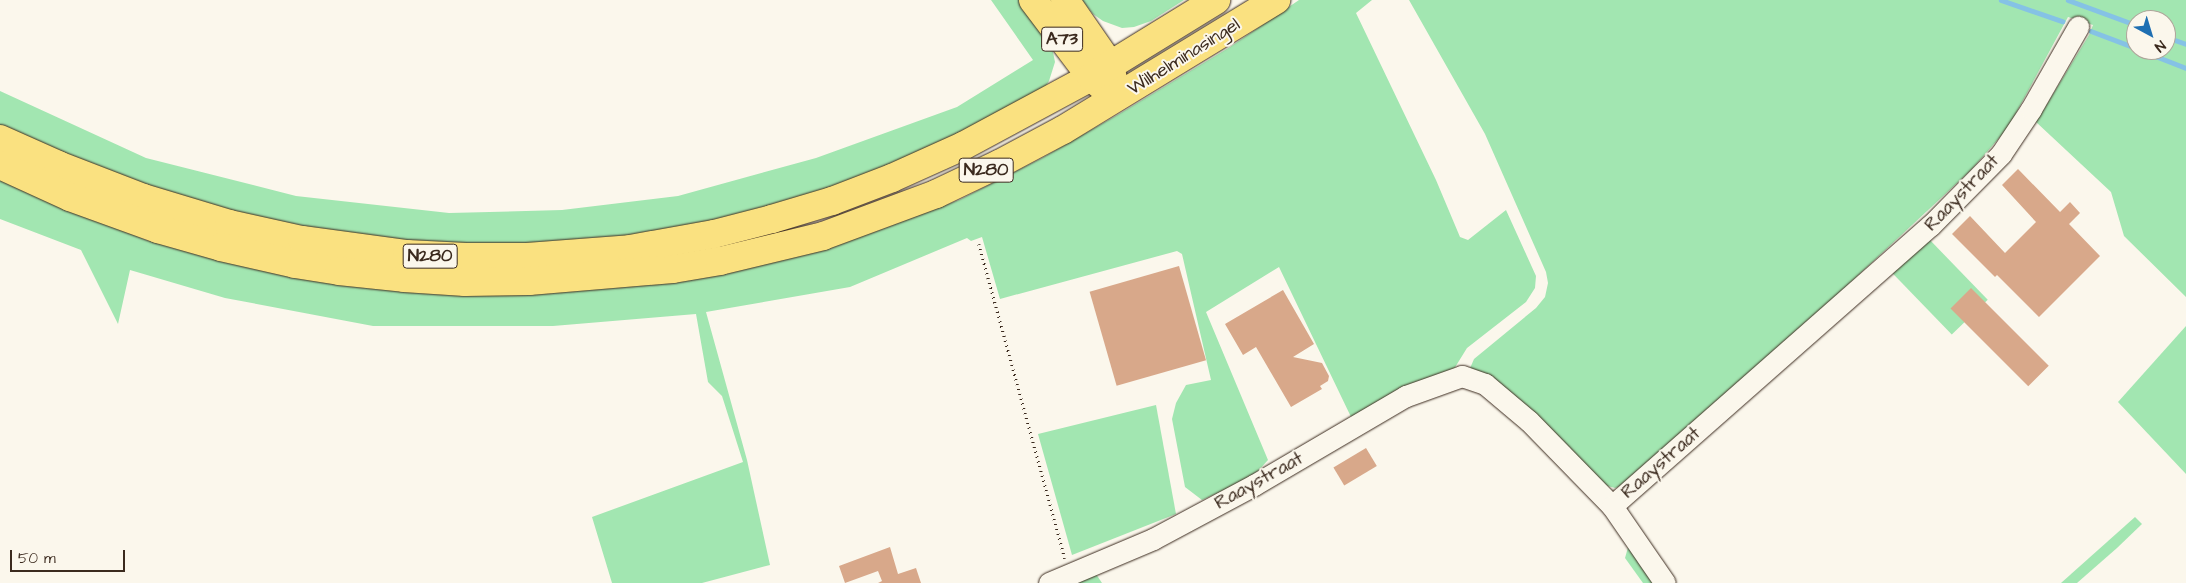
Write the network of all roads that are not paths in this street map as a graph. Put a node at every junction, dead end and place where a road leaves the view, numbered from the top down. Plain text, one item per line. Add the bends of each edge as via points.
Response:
1 (1033, 0) edge
2 (1065, 0) edge
3 (1216, 0) edge
4 (1276, 0) edge
5 (2078, 28) dead end
6 (1101, 71) junction
7 (1118, 98) junction
8 (0, 139) edge
9 (0, 166) edge
10 (1612, 506) junction
11 (1049, 583) edge
12 (1665, 583) edge

1 - 6 highway, A73
2 - 6 highway, A73
3 - 6 highway, Wilhelminasingel / N280
4 - 7 highway, Wilhelminasingel / N280
5 - 10 street, Raaystraat via 2001,154 1937,220
6 - 7 highway, A73
6 - 8 highway, N280 via 963,146 832,201 762,222 671,242 590,253 527,257 407,254 302,240 229,224 143,198
7 - 9 highway, N280 via 967,180 823,236 673,269 529,281 465,282 404,278 295,264 221,248 70,197
10 - 11 street, Raaystraat via 1530,421 1485,384 1462,376 1406,396 1254,485 1153,538
10 - 12 street

